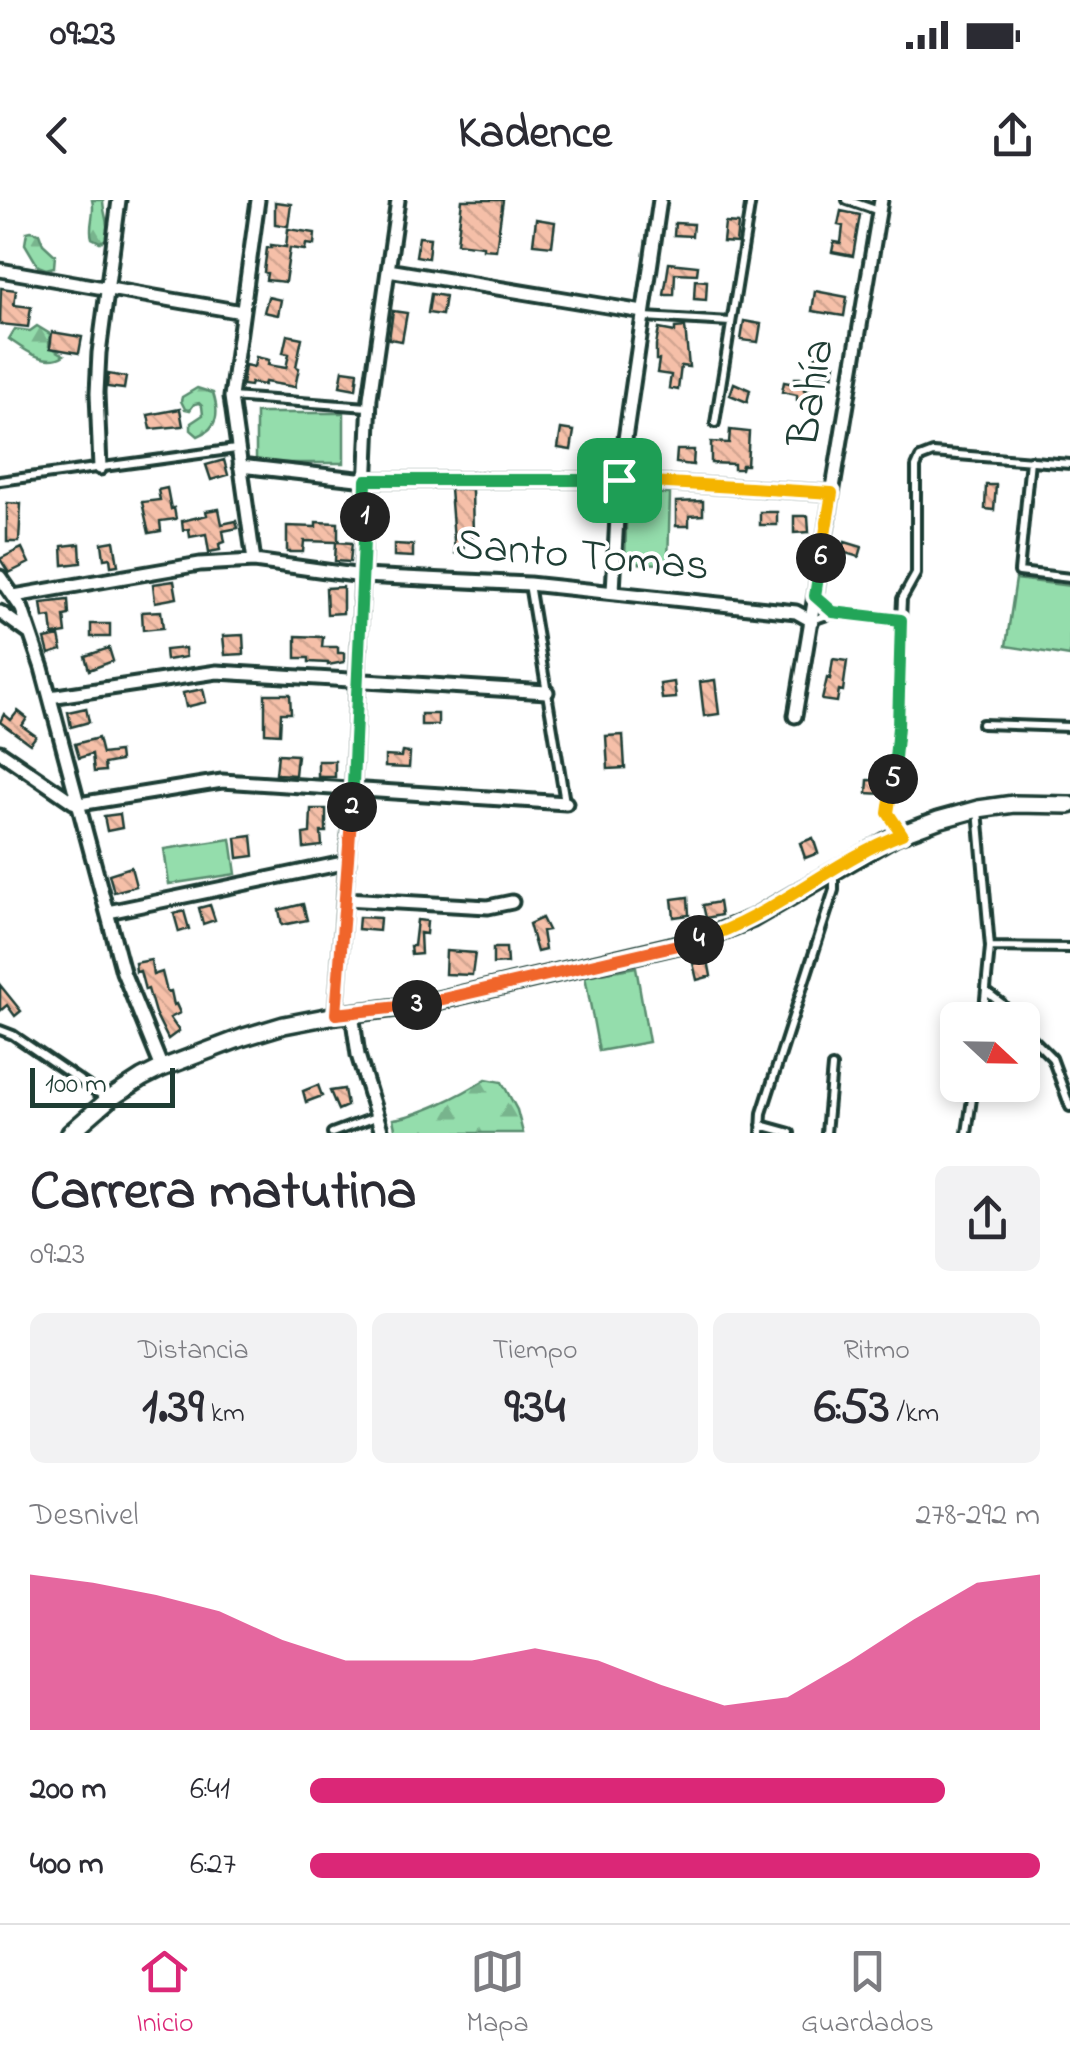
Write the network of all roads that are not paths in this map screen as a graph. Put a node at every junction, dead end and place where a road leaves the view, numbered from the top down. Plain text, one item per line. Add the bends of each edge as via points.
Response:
1 (118, 200) edge
2 (258, 200) edge
3 (398, 200) edge
4 (660, 200) edge
5 (750, 200) edge
6 (847, 200) edge
7 (880, 206) edge
8 (0, 270) edge
9 (388, 270) junction
10 (107, 288) junction
11 (242, 312) junction
12 (643, 314) junction
13 (731, 322) junction
14 (231, 398) junction
15 (370, 407) junction
16 (715, 423) dead end
17 (236, 449) junction
18 (1030, 460) junction
19 (1070, 464) edge
20 (240, 466) junction
21 (100, 468) junction
22 (0, 480) edge
23 (366, 480) junction
24 (619, 480) junction
25 (832, 493) junction
26 (254, 561) junction
27 (362, 576) junction
28 (0, 577) edge
29 (1070, 578) edge
30 (529, 584) junction
31 (613, 592) junction
32 (14, 596) junction
33 (815, 596) junction
34 (0, 612) edge
35 (796, 612) junction
36 (833, 612) junction
37 (812, 620) junction
38 (901, 620) junction
39 (31, 634) junction
40 (358, 682) junction
41 (547, 692) junction
42 (50, 698) junction
43 (795, 716) dead end
44 (982, 724) dead end
45 (1070, 727) edge
46 (0, 752) edge
47 (353, 789) junction
48 (566, 803) joint
49 (79, 804) junction
50 (1070, 805) edge
51 (978, 809) junction
52 (902, 834) junction
53 (348, 862) junction
54 (834, 870) junction
55 (345, 899) junction
56 (512, 902) dead end
57 (108, 912) junction
58 (990, 947) junction
59 (1070, 948) edge
60 (987, 992) junction
61 (986, 1002) edge
62 (1000, 1002) edge
63 (344, 1014) junction
64 (0, 1030) edge
65 (1040, 1046) edge
66 (832, 1067) dead end
67 (162, 1068) junction
68 (108, 1100) junction
69 (972, 1102) edge
70 (1070, 1107) edge
71 (376, 1116) junction
72 (761, 1129) edge
73 (70, 1133) edge
74 (332, 1133) edge
75 (382, 1133) edge
76 (790, 1133) edge
77 (826, 1133) edge
78 (967, 1133) edge

1 - 10 street
2 - 11 street
3 - 9 street
4 - 12 street
5 - 13 lane
6 - 7 lane
7 - 25 street, Bahía
8 - 10 street
9 - 12 street
9 - 15 street
10 - 11 street
10 - 21 street via 96,393
11 - 14 street
12 - 13 lane
12 - 24 street
13 - 16 lane
14 - 15 lane
14 - 17 street
15 - 23 street
17 - 20 street
17 - 21 lane
18 - 19 lane
18 - 29 lane via 1019,572
18 - 38 lane via 932,453 920,458 916,574 902,599
20 - 23 street
20 - 26 street
21 - 22 lane
23 - 24 street
23 - 27 street
24 - 25 street
24 - 31 street
25 - 33 street, Bahía
26 - 27 street, Santo Tomas
26 - 32 street, Santo Tomas
27 - 30 street, Santo Tomas
27 - 40 street
28 - 32 street
30 - 31 street, Santo Tomas
30 - 41 lane
31 - 35 street, Santo Tomas
32 - 39 street
33 - 35 street
33 - 36 lane
33 - 37 street, Bahía
34 - 39 street
35 - 37 street, Santo Tomas
36 - 37 lane
36 - 38 lane
37 - 43 street, Bahía
38 - 52 lane via 888,813
39 - 42 street
40 - 41 street
40 - 42 street via 217,672
40 - 47 street
41 - 48 lane
42 - 49 street
44 - 45 lane
46 - 49 street
47 - 48 street
47 - 49 street via 222,781
47 - 53 street
49 - 57 street
50 - 51 street
51 - 52 street
51 - 58 lane
52 - 54 street
53 - 55 street
53 - 57 street
54 - 63 street via 702,939 418,1005
54 - 72 lane via 834,890
55 - 56 street via 488,907
55 - 63 street
57 - 67 street
58 - 59 lane
58 - 60 lane
60 - 61 lane
60 - 62 lane
63 - 67 street via 284,1025
63 - 71 street
64 - 68 lane
65 - 70 lane via 1052,1058
66 - 77 lane
67 - 68 street
68 - 73 street
69 - 78 lane
71 - 74 lane
71 - 75 street
72 - 76 lane

